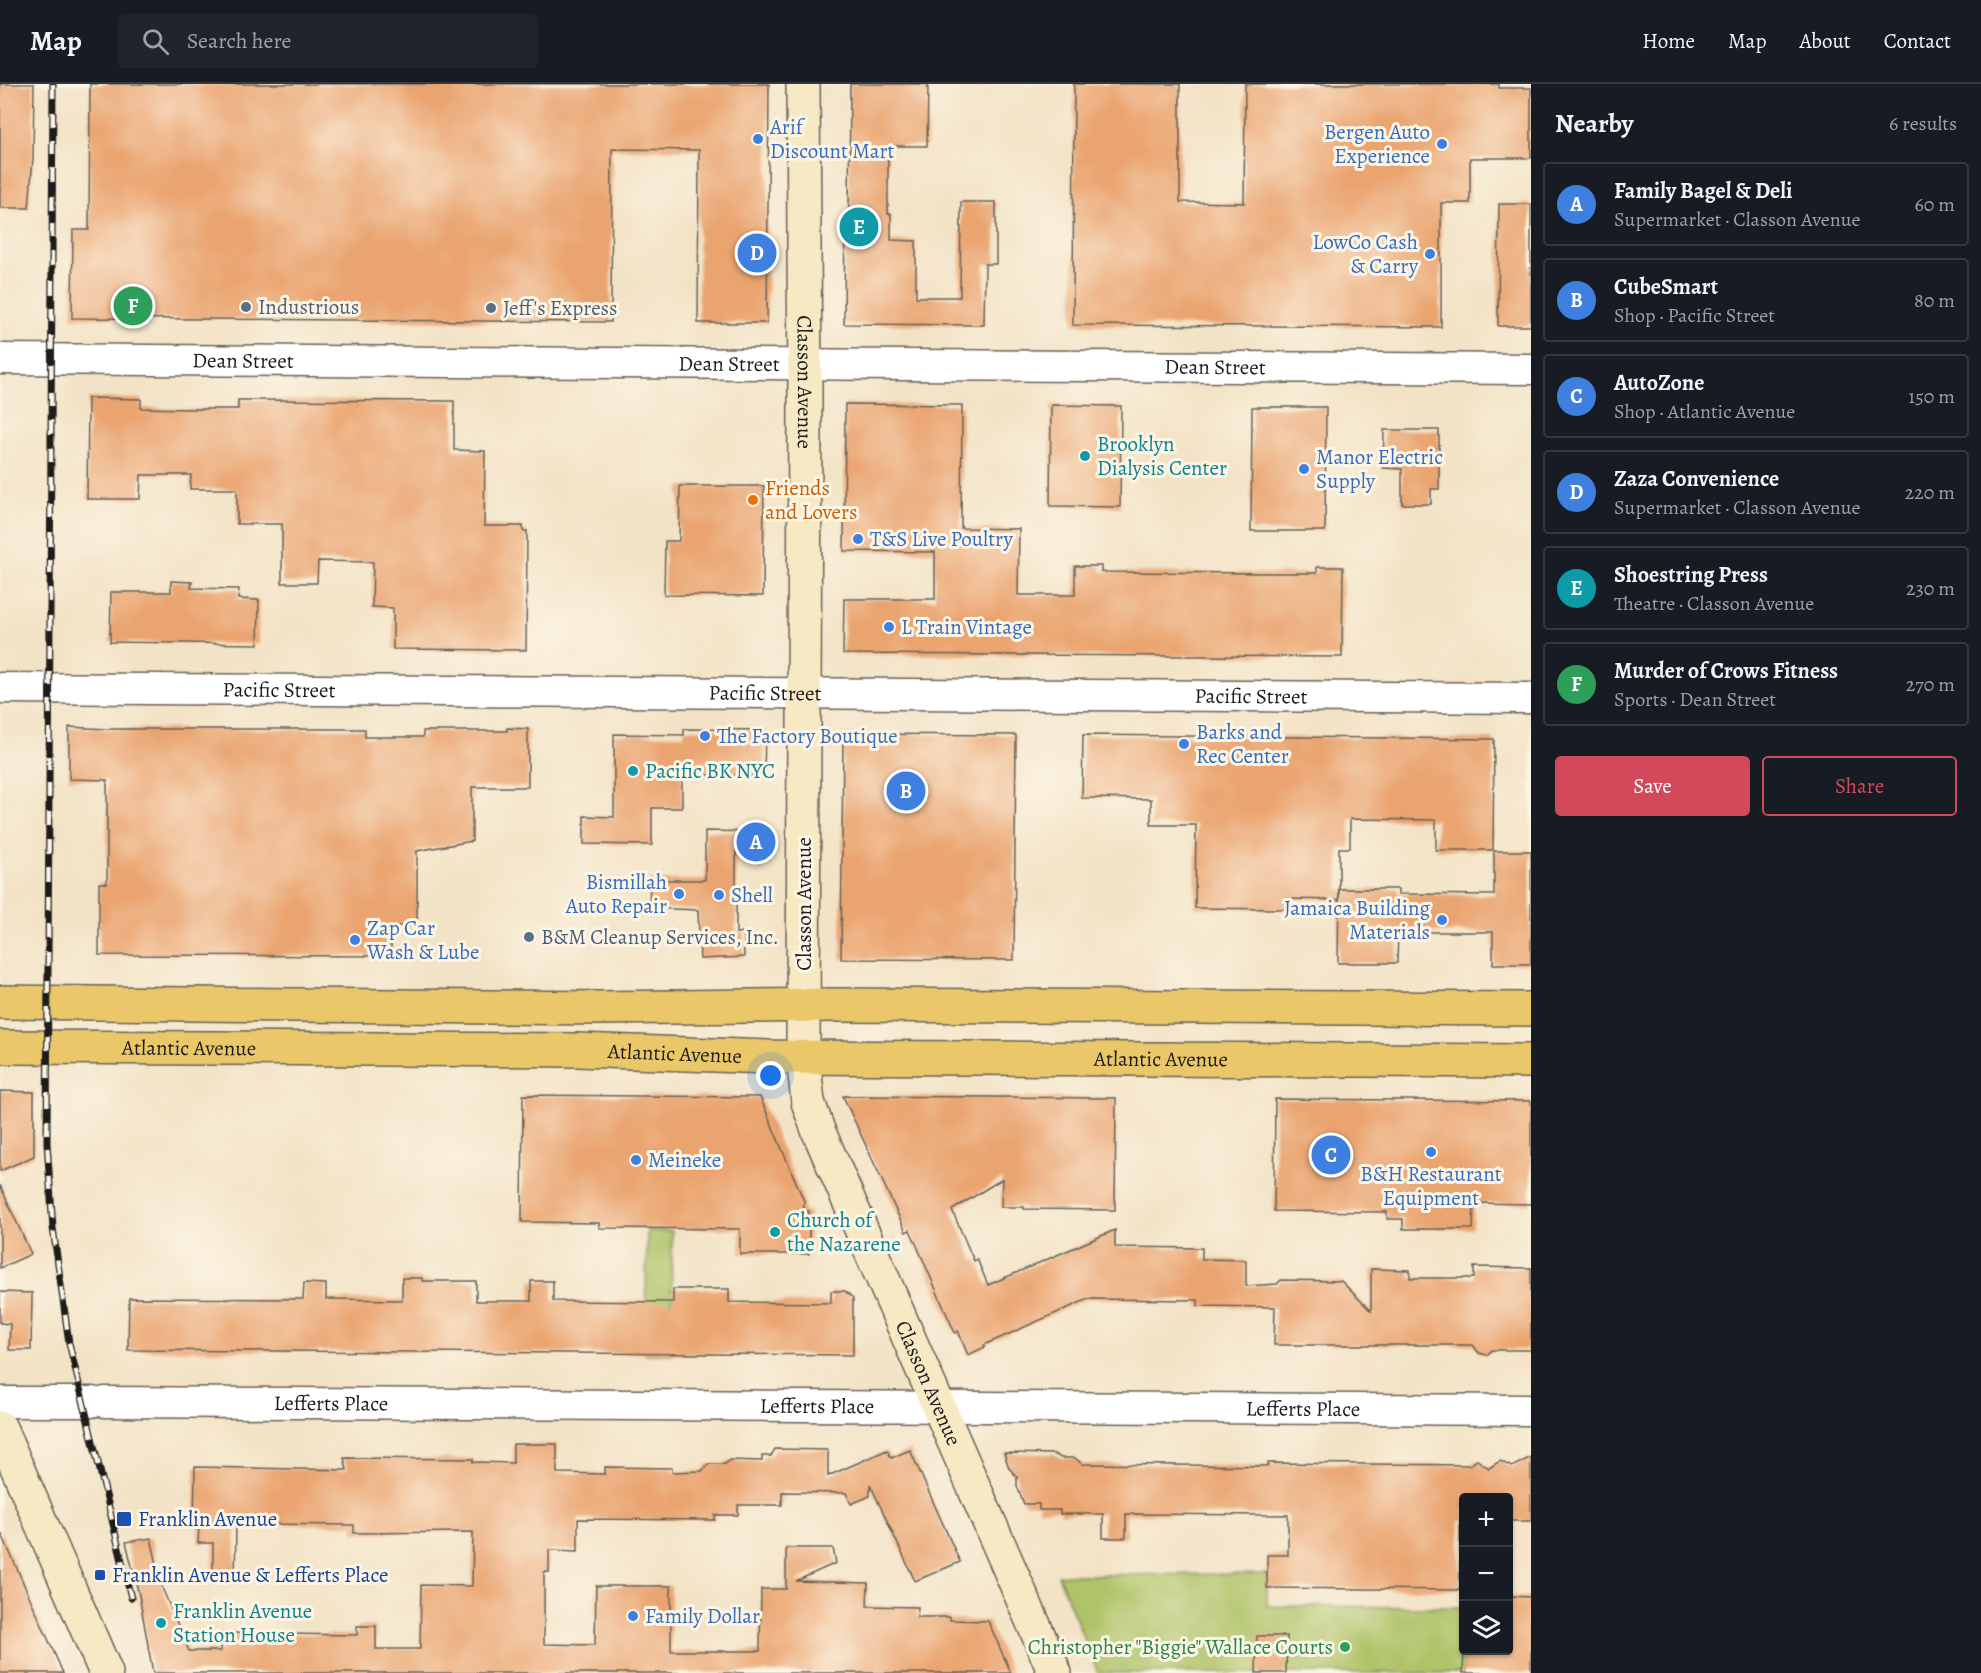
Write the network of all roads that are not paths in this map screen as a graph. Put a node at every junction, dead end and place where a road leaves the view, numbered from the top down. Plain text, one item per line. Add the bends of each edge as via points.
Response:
1 (803, 84) edge
2 (0, 359) edge
3 (805, 364) junction
4 (1531, 369) edge
5 (0, 688) edge
6 (804, 692) junction
7 (1531, 698) edge
8 (0, 1002) edge
9 (804, 1005) junction
10 (1531, 1009) edge
11 (0, 1047) edge
12 (803, 1057) junction
13 (1531, 1061) edge
14 (0, 1402) edge
15 (938, 1406) junction
16 (1531, 1410) edge
17 (0, 1428) edge
18 (106, 1673) edge
19 (1055, 1673) edge

1 - 3 street, Classon Avenue
2 - 3 street, Dean Street
3 - 4 street, Dean Street
3 - 6 street, Classon Avenue
5 - 6 street, Pacific Street
6 - 7 street, Pacific Street
6 - 9 street, Classon Avenue
8 - 9 main road, Atlantic Avenue via 599,1008
9 - 10 main road, Atlantic Avenue
9 - 12 street, Classon Avenue
11 - 12 main road, Atlantic Avenue via 577,1050
12 - 13 main road, Atlantic Avenue
12 - 15 street, Classon Avenue via 806,1090 818,1130
14 - 15 street, Lefferts Place
15 - 16 street, Lefferts Place
15 - 19 street, Classon Avenue
17 - 18 street

